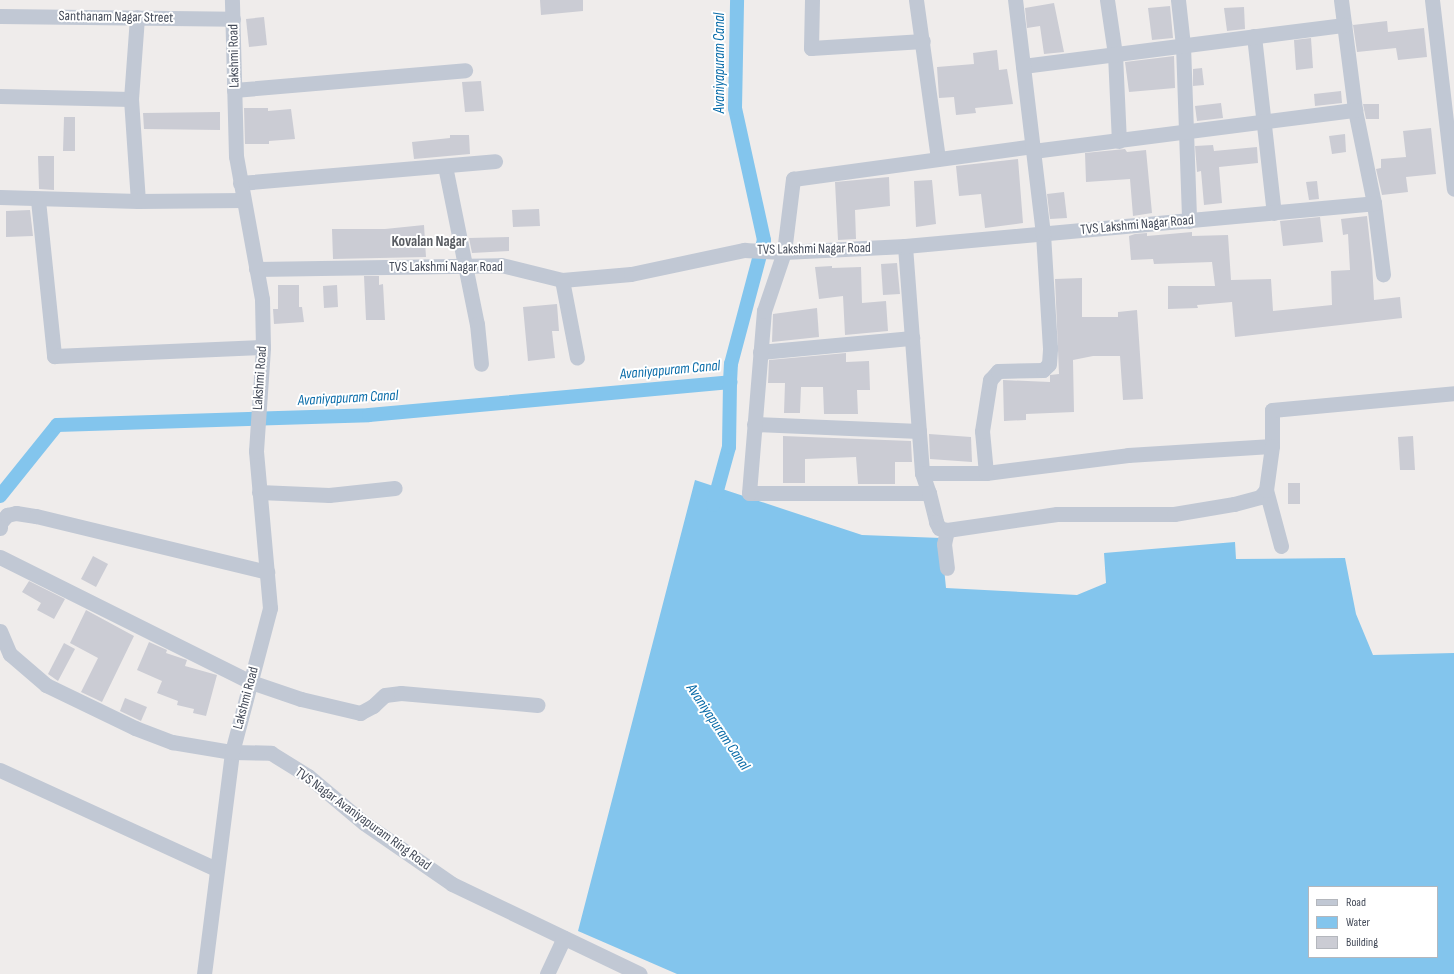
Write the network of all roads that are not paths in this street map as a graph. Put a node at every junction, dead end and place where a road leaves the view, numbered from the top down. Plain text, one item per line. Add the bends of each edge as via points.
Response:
1 (232, 0) edge
2 (812, 0) edge
3 (916, 0) edge
4 (1015, 0) edge
5 (1107, 0) edge
6 (1178, 0) edge
7 (1341, 0) edge
8 (1432, 0) edge
9 (0, 16) edge
10 (137, 18) junction
11 (232, 19) junction
12 (1344, 24) junction
13 (1254, 36) junction
14 (923, 41) junction
15 (1183, 45) junction
16 (1115, 54) junction
17 (1023, 66) junction
18 (465, 70) dead end
19 (234, 90) junction
20 (0, 96) edge
21 (131, 99) junction
22 (1356, 110) junction
23 (1263, 123) junction
24 (1184, 134) junction
25 (1119, 141) junction
26 (1033, 149) junction
27 (938, 158) junction
28 (495, 161) dead end
29 (445, 166) junction
30 (240, 183) junction
31 (1454, 189) edge
32 (0, 197) edge
33 (38, 200) junction
34 (243, 200) junction
35 (138, 201) junction
36 (1374, 203) junction
37 (1274, 213) junction
38 (1189, 221) junction
39 (1044, 234) junction
40 (905, 246) junction
41 (784, 252) junction
42 (464, 265) junction
43 (256, 269) junction
44 (1383, 274) dead end
45 (562, 280) junction
46 (912, 338) junction
47 (263, 347) junction
48 (760, 352) junction
49 (577, 358) dead end
50 (481, 364) dead end
51 (1454, 393) edge
52 (754, 424) junction
53 (919, 431) junction
54 (1272, 446) junction
55 (922, 473) junction
56 (986, 473) junction
57 (395, 488) dead end
58 (1266, 490) junction
59 (260, 492) junction
60 (928, 493) junction
61 (0, 528) edge
62 (947, 530) junction
63 (1281, 546) dead end
64 (0, 557) edge
65 (947, 568) dead end
66 (267, 572) junction
67 (0, 631) edge
68 (251, 682) junction
69 (537, 704) dead end
70 (232, 752) junction
71 (0, 770) edge
72 (216, 869) junction
73 (564, 938) junction
74 (204, 974) edge
75 (547, 974) edge
76 (640, 974) edge

1 - 11 street, Lakshmi Road
2 - 14 street via 811,48
3 - 14 street
4 - 17 street
5 - 16 street
6 - 15 street
7 - 12 street
8 - 31 street
9 - 10 street, Santhanam Nagar Street
10 - 11 street, Santhanam Nagar Street
10 - 21 street
11 - 19 street, Lakshmi Road
12 - 13 street
12 - 22 street
13 - 15 street
13 - 23 street
14 - 27 street
15 - 16 street
15 - 24 street
16 - 17 street
16 - 25 street
17 - 26 street
18 - 19 street
19 - 30 street, Lakshmi Road
20 - 21 street
21 - 35 street
22 - 23 street
22 - 36 street
23 - 24 street
23 - 37 street
24 - 25 street
24 - 38 street
25 - 26 street
26 - 27 street
26 - 39 street
27 - 41 street via 793,179
28 - 29 street
29 - 30 street
29 - 42 street
30 - 34 street, Lakshmi Road
32 - 33 street
33 - 35 street
33 - 47 street via 54,356
34 - 35 street
34 - 43 street, Lakshmi Road
36 - 37 street, TVS Lakshmi Nagar Road
36 - 44 street
37 - 38 street, TVS Lakshmi Nagar Road
38 - 39 street, TVS Lakshmi Nagar Road
39 - 40 street, TVS Lakshmi Nagar Road
39 - 56 street via 1049,364 1044,370 998,371 990,380 984,405 982,431
40 - 41 street, TVS Lakshmi Nagar Road
40 - 46 street
41 - 45 street, TVS Lakshmi Nagar Road via 744,250 631,274
41 - 48 street via 764,311
42 - 43 street, TVS Lakshmi Nagar Road
42 - 45 street, TVS Lakshmi Nagar Road via 501,265
42 - 50 street via 477,324
43 - 47 street, Lakshmi Road via 262,299
45 - 49 street
46 - 48 street
46 - 53 street
47 - 59 street, Lakshmi Road via 257,406 256,451
48 - 52 street
51 - 54 street via 1272,410
52 - 53 street
52 - 60 street via 749,493
53 - 55 street
54 - 56 street via 1128,455
54 - 58 street
55 - 56 street
55 - 60 street
57 - 59 street via 329,495
58 - 62 street via 1260,497 1234,504 1174,514 1057,514
58 - 63 street
59 - 66 street, Lakshmi Road
60 - 62 street via 939,528
61 - 66 street via 0,523 6,515 16,513 36,516
62 - 65 street via 944,544
64 - 68 street
66 - 68 street, Lakshmi Road via 270,608
67 - 70 street, TVS Nagar Avaniyapuram Ring Road via 10,654 46,685 135,728 172,742
68 - 69 street via 301,699 360,713 385,695 401,693
68 - 70 street, Lakshmi Road
70 - 72 street, Lakshmi Road
70 - 73 street, TVS Nagar Avaniyapuram Ring Road via 271,753 308,776 364,823 452,884
71 - 72 street
72 - 74 street, Lakshmi Road
73 - 75 street
73 - 76 street, TVS Nagar Avaniyapuram Ring Road

